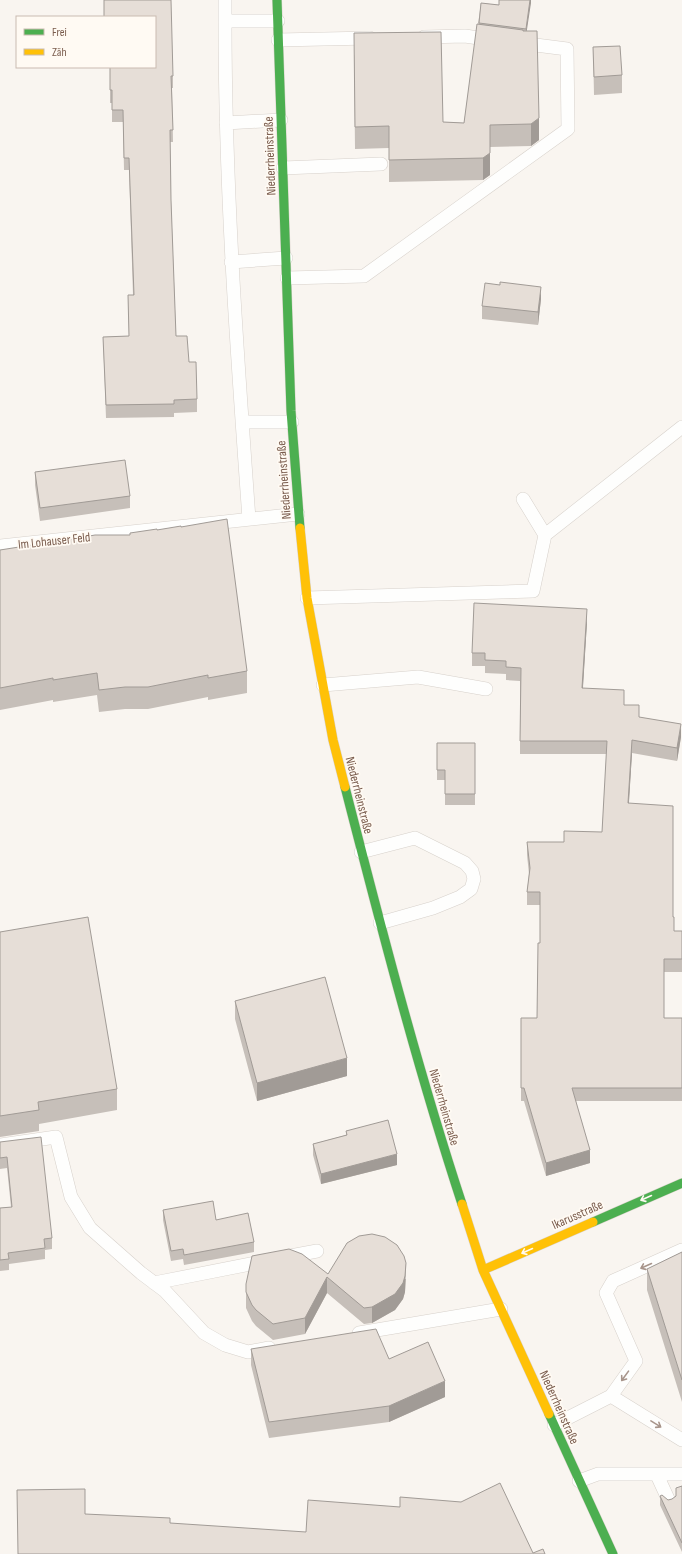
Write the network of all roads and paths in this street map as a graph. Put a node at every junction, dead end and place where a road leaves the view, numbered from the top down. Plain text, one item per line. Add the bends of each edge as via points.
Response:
1 (225, 0) edge
2 (277, 0) edge
3 (225, 21) junction
4 (278, 21) junction
5 (410, 37) edge
6 (379, 38) edge
7 (278, 40) junction
8 (281, 120) junction
9 (226, 123) junction
10 (381, 164) dead end
11 (283, 168) junction
12 (286, 258) junction
13 (231, 262) junction
14 (287, 278) junction
15 (242, 422) junction
16 (292, 422) junction
17 (682, 427) edge
18 (523, 498) dead end
19 (298, 514) junction
20 (248, 519) junction
21 (546, 535) junction
22 (0, 546) edge
23 (307, 598) junction
24 (323, 685) junction
25 (486, 689) dead end
26 (361, 852) junction
27 (380, 923) junction
28 (0, 1145) edge
29 (682, 1182) edge
30 (682, 1250) edge
31 (317, 1251) dead end
32 (484, 1270) junction
33 (154, 1283) junction
34 (501, 1309) junction
35 (348, 1335) edge
36 (279, 1346) edge
37 (611, 1396) junction
38 (554, 1425) junction
39 (682, 1440) edge
40 (657, 1475) junction
41 (681, 1477) edge
42 (579, 1481) junction
43 (669, 1501) edge
44 (613, 1554) edge

1 - 3 lane
2 - 4 street, Niederrheinstraße
3 - 4 lane
3 - 9 lane
4 - 7 street, Niederrheinstraße
5 - 14 lane via 465,36 567,49 568,129 364,276
6 - 7 lane
7 - 8 street, Niederrheinstraße
8 - 9 lane
8 - 11 street, Niederrheinstraße
9 - 13 lane
10 - 11 lane
11 - 12 street, Niederrheinstraße
12 - 13 lane
12 - 14 street, Niederrheinstraße
13 - 15 lane
14 - 16 street, Niederrheinstraße
15 - 16 lane
15 - 20 lane
16 - 19 street, Niederrheinstraße
17 - 21 lane
18 - 21 lane
19 - 20 lane, Im Lohauser Feld
19 - 23 street, Niederrheinstraße
20 - 22 lane, Im Lohauser Feld
21 - 23 lane via 533,591
23 - 24 street, Niederrheinstraße
24 - 25 lane via 418,677
24 - 26 street, Niederrheinstraße via 333,740
26 - 27 street, Niederrheinstraße
26 - 27 lane via 415,838 465,863 472,871 474,879 471,889 460,898
27 - 32 street, Niederrheinstraße via 441,1141
28 - 33 lane via 56,1137 71,1197 90,1228
29 -> 32 street, Ikarusstraße
30 -> 37 lane via 613,1280 606,1293 636,1361
31 - 33 lane
32 - 34 street, Niederrheinstraße
33 - 36 lane via 204,1333 225,1345 248,1352
34 - 35 lane
34 - 38 street, Niederrheinstraße
37 - 38 lane
37 -> 39 lane
38 - 42 street, Niederrheinstraße
40 - 41 lane
40 - 42 lane via 598,1474
40 - 43 lane
42 - 44 street, Niederrheinstraße

